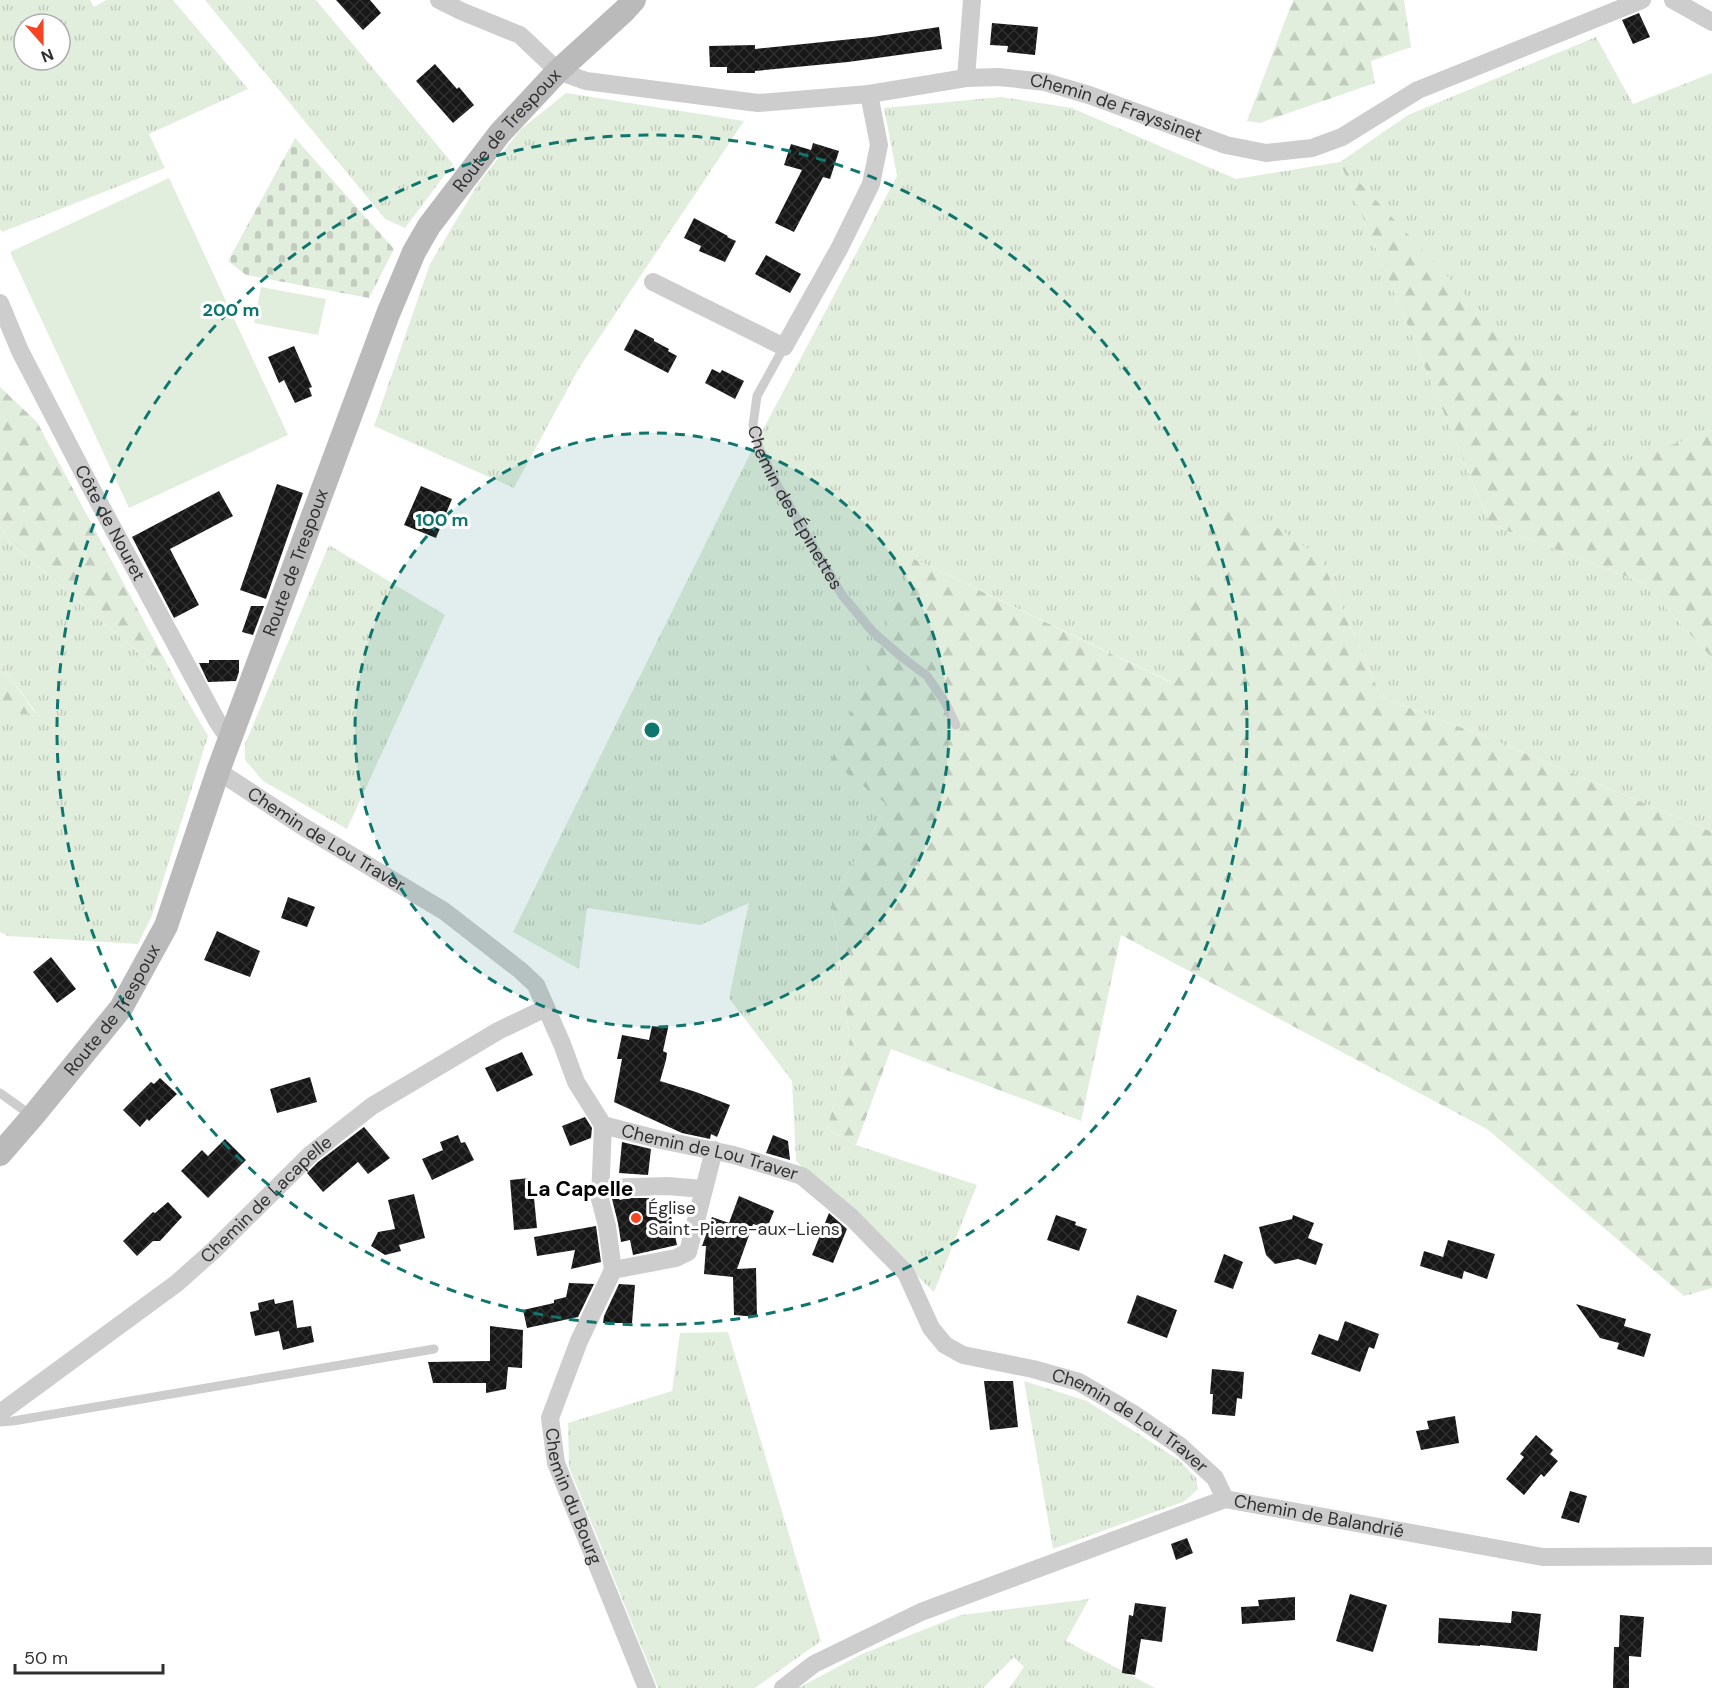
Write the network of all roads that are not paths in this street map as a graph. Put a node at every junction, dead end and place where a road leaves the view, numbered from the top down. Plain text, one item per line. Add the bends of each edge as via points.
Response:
1 (439, 0) edge
2 (634, 0) edge
3 (972, 0) edge
4 (1642, 0) edge
5 (1673, 0) edge
6 (1712, 22) edge
7 (558, 71) junction
8 (966, 78) junction
9 (869, 94) junction
10 (653, 282) dead end
11 (0, 303) edge
12 (784, 347) junction
13 (956, 725) dead end
14 (231, 735) junction
15 (218, 771) junction
16 (546, 1008) junction
17 (0, 1093) edge
18 (33, 1116) junction
19 (603, 1125) junction
20 (714, 1150) junction
21 (0, 1154) edge
22 (600, 1188) junction
23 (704, 1190) junction
24 (608, 1263) junction
25 (434, 1349) dead end
26 (0, 1413) edge
27 (0, 1422) edge
28 (1225, 1500) junction
29 (1712, 1556) edge
30 (647, 1688) edge
31 (783, 1688) edge

1 - 7 street via 520,35
2 - 7 street, Route de Trespoux
3 - 8 street
4 - 8 street, Chemin de Frayssinet via 1418,90 1342,137 1312,148 1266,153 1226,145 1045,82
5 - 6 street
7 - 9 street, Chemin de Frayssinet via 586,81 758,103
7 - 14 street, Route de Trespoux via 500,133 429,226 414,252
8 - 9 street, Chemin de Frayssinet
9 - 12 street, Chemin des Épinettes via 879,145 871,184
10 - 12 street
11 - 14 street, Côte de Nouret via 20,351 96,497 217,721
12 - 13 lane, Chemin des Épinettes via 757,396 753,425 760,450 842,595 873,632 927,676
14 - 15 street, Route de Trespoux
15 - 16 street, Chemin de Lou Traver via 444,911 536,985
15 - 18 street, Route de Trespoux via 166,926 121,1008
16 - 19 street, Chemin de Lou Traver via 576,1082
16 - 26 street, Chemin de Lacapelle via 498,1030 372,1106 311,1154 177,1283
17 - 18 lane
18 - 21 street, Route de Trespoux
19 - 20 street, Chemin de Lou Traver
19 - 22 street
20 - 23 street
20 - 28 street, Chemin de Lou Traver via 802,1176 852,1218 906,1273 931,1328 945,1344 963,1355 1079,1382 1180,1446 1215,1478
22 - 23 street via 667,1186
22 - 24 street
23 - 24 street via 688,1252 676,1258
24 - 30 street, Chemin du Bourg via 550,1419 556,1463
25 - 27 lane
28 - 29 street, Chemin de Balandrié via 1543,1557
28 - 31 street, Chemin de Balandrié via 921,1612 814,1664

